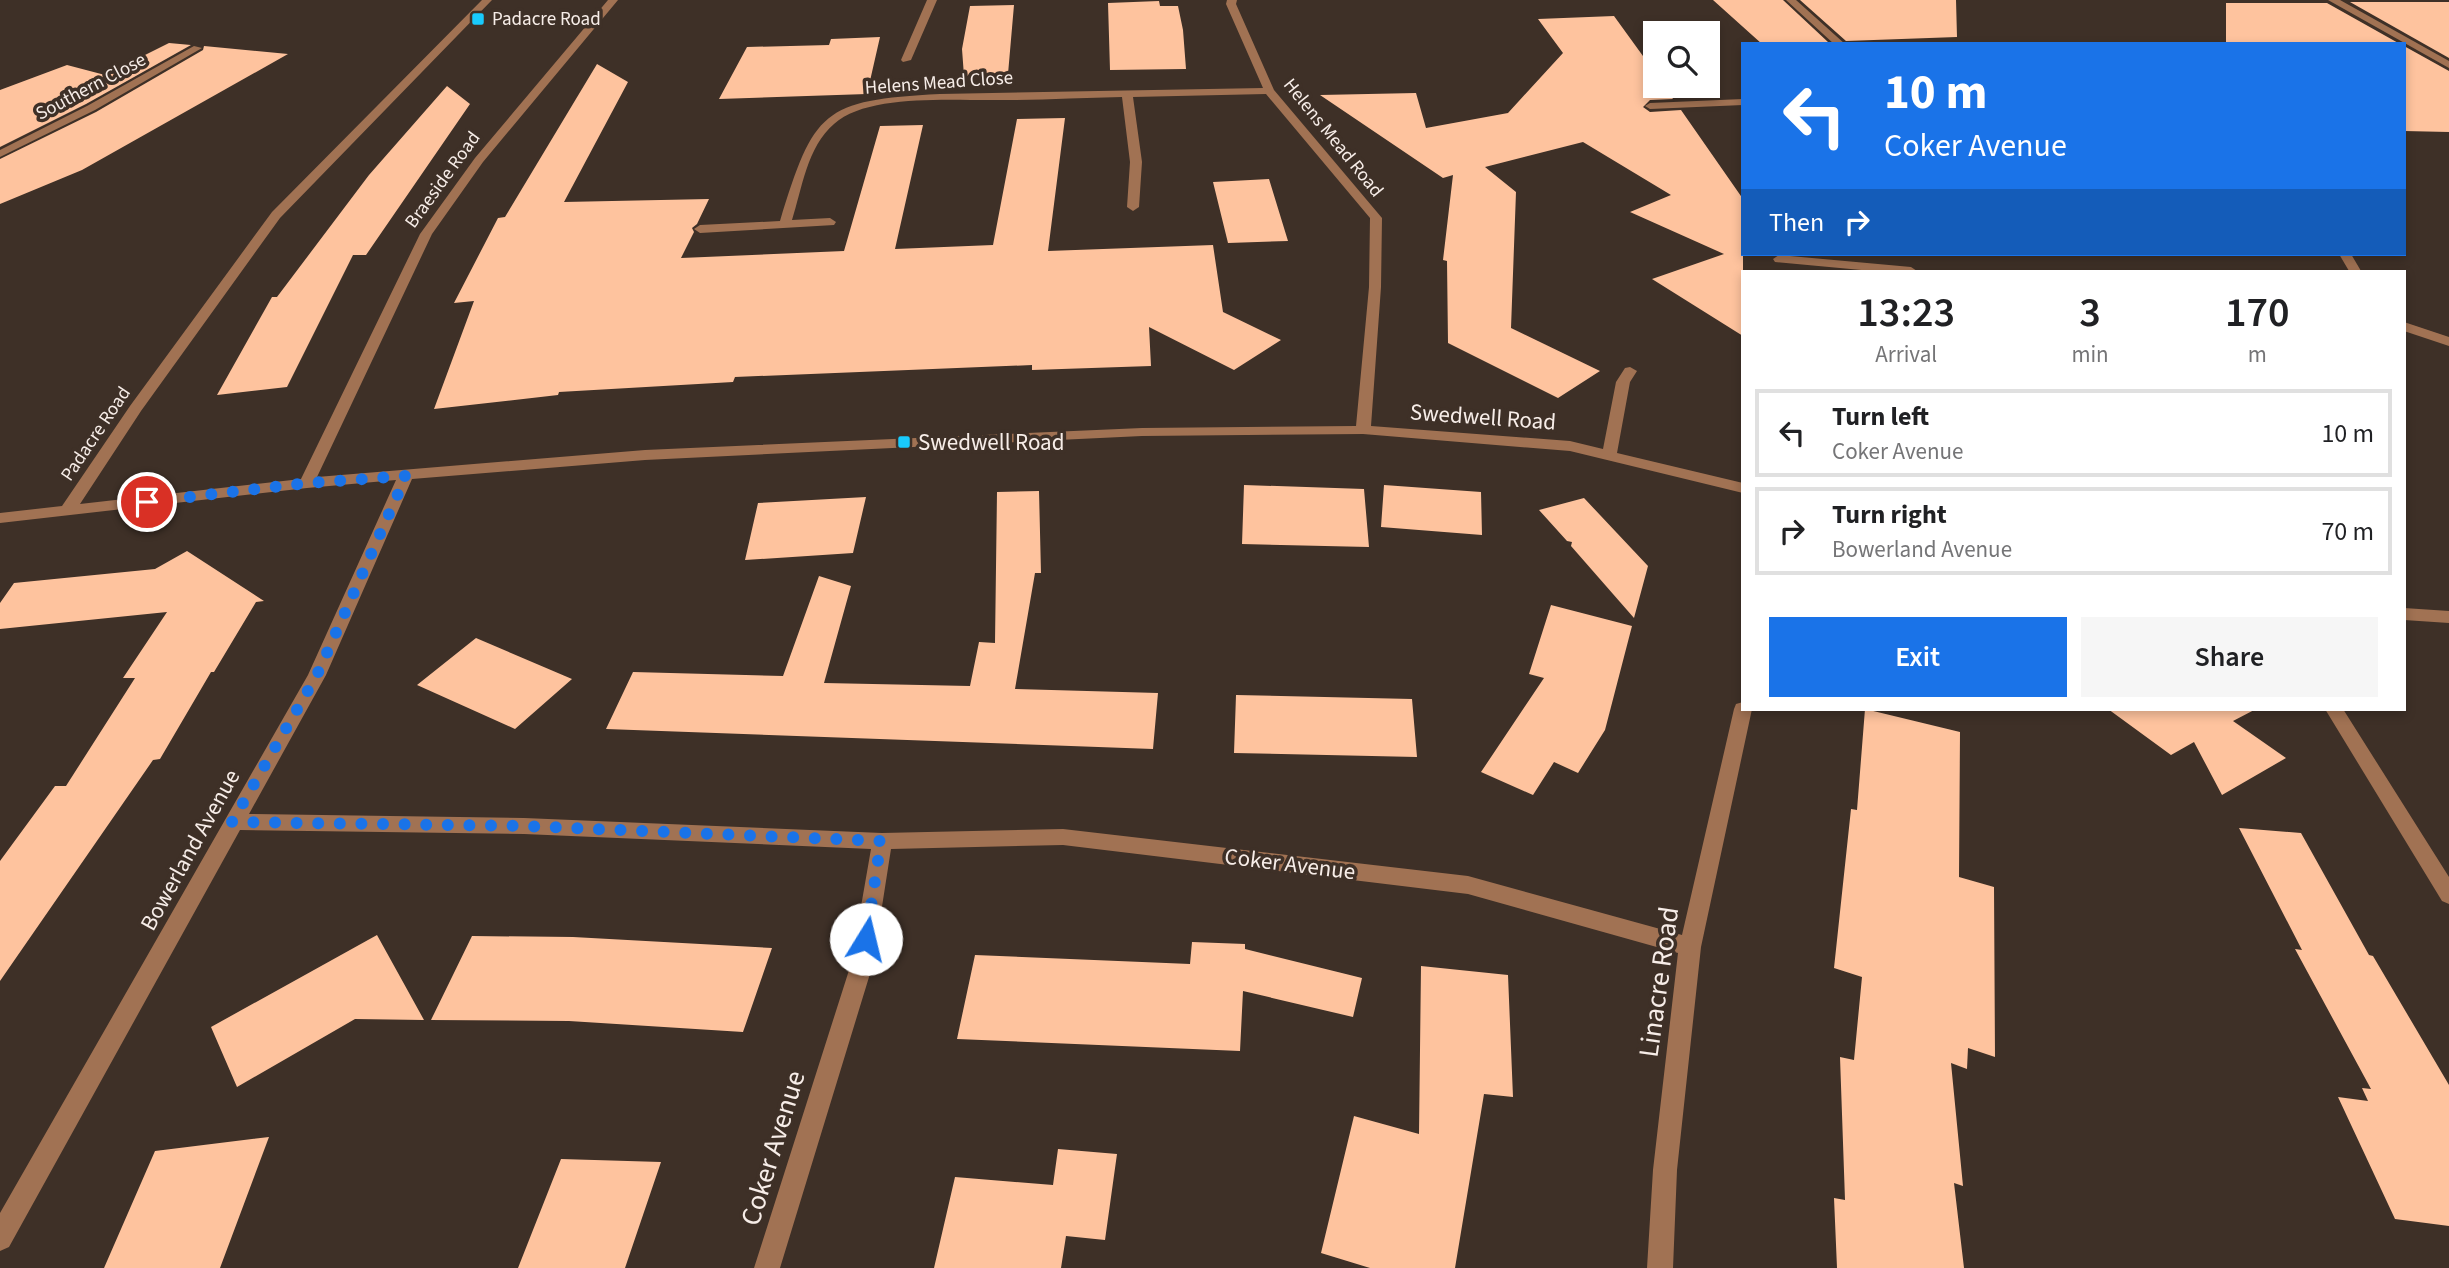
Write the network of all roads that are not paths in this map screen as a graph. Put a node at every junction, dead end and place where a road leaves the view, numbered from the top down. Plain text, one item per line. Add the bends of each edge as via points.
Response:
1 (487, 0) edge
2 (613, 0) edge
3 (932, 0) edge
4 (1232, 0) edge
5 (1791, 0) edge
6 (2333, 0) edge
7 (1838, 42) edge
8 (197, 48) dead end
9 (906, 60) dead end
10 (2449, 65) edge
11 (1269, 91) junction
12 (1127, 94) junction
13 (1741, 102) edge
14 (1650, 106) dead end
15 (0, 154) edge
16 (1133, 207) dead end
17 (830, 222) dead end
18 (785, 224) junction
19 (700, 229) dead end
20 (1779, 259) dead end
21 (1900, 270) edge
22 (2406, 327) edge
23 (2449, 342) edge
24 (1630, 371) dead end
25 (1363, 430) junction
26 (1609, 456) junction
27 (406, 476) junction
28 (307, 483) junction
29 (1741, 488) edge
30 (68, 512) junction
31 (0, 518) edge
32 (2406, 614) edge
33 (2449, 617) edge
34 (1743, 711) edge
35 (2334, 711) edge
36 (232, 822) junction
37 (881, 841) junction
38 (2449, 895) edge
39 (1690, 947) junction
40 (0, 1238) edge
41 (767, 1268) edge
42 (1660, 1268) edge

1 - 30 street, Padacre Road via 276,215 135,410
2 - 28 street, Braeside Road via 479,160 426,234
3 - 9 street
4 - 11 street, Helens Mead Road
5 - 7 street
6 - 10 street
8 - 15 street, Southern Close
11 - 12 street, Helens Mead Close
11 - 25 street, Helens Mead Road via 1376,218
12 - 16 street via 1136,162
12 - 18 street, Helens Mead Close via 900,101 841,112 811,145
13 - 14 street
17 - 18 street
18 - 19 street
20 - 21 street
22 - 23 street
24 - 26 street via 1623,382
25 - 26 street, Swedwell Road via 1570,446
25 - 27 street, Swedwell Road via 1142,432 904,442 645,456
26 - 29 street, Swedwell Road
27 - 28 street, Swedwell Road
27 - 36 street, Bowerland Avenue via 317,675
28 - 30 street, Swedwell Road
30 - 31 street, Swedwell Road
32 - 33 street
34 - 39 street, Linacre Road
35 - 38 street
36 - 37 street, Coker Avenue via 524,826
36 - 40 street, Bowerland Avenue
37 - 39 street, Coker Avenue via 1063,837 1468,885
37 - 41 street, Coker Avenue via 862,964
39 - 42 street, Linacre Road via 1665,1170

